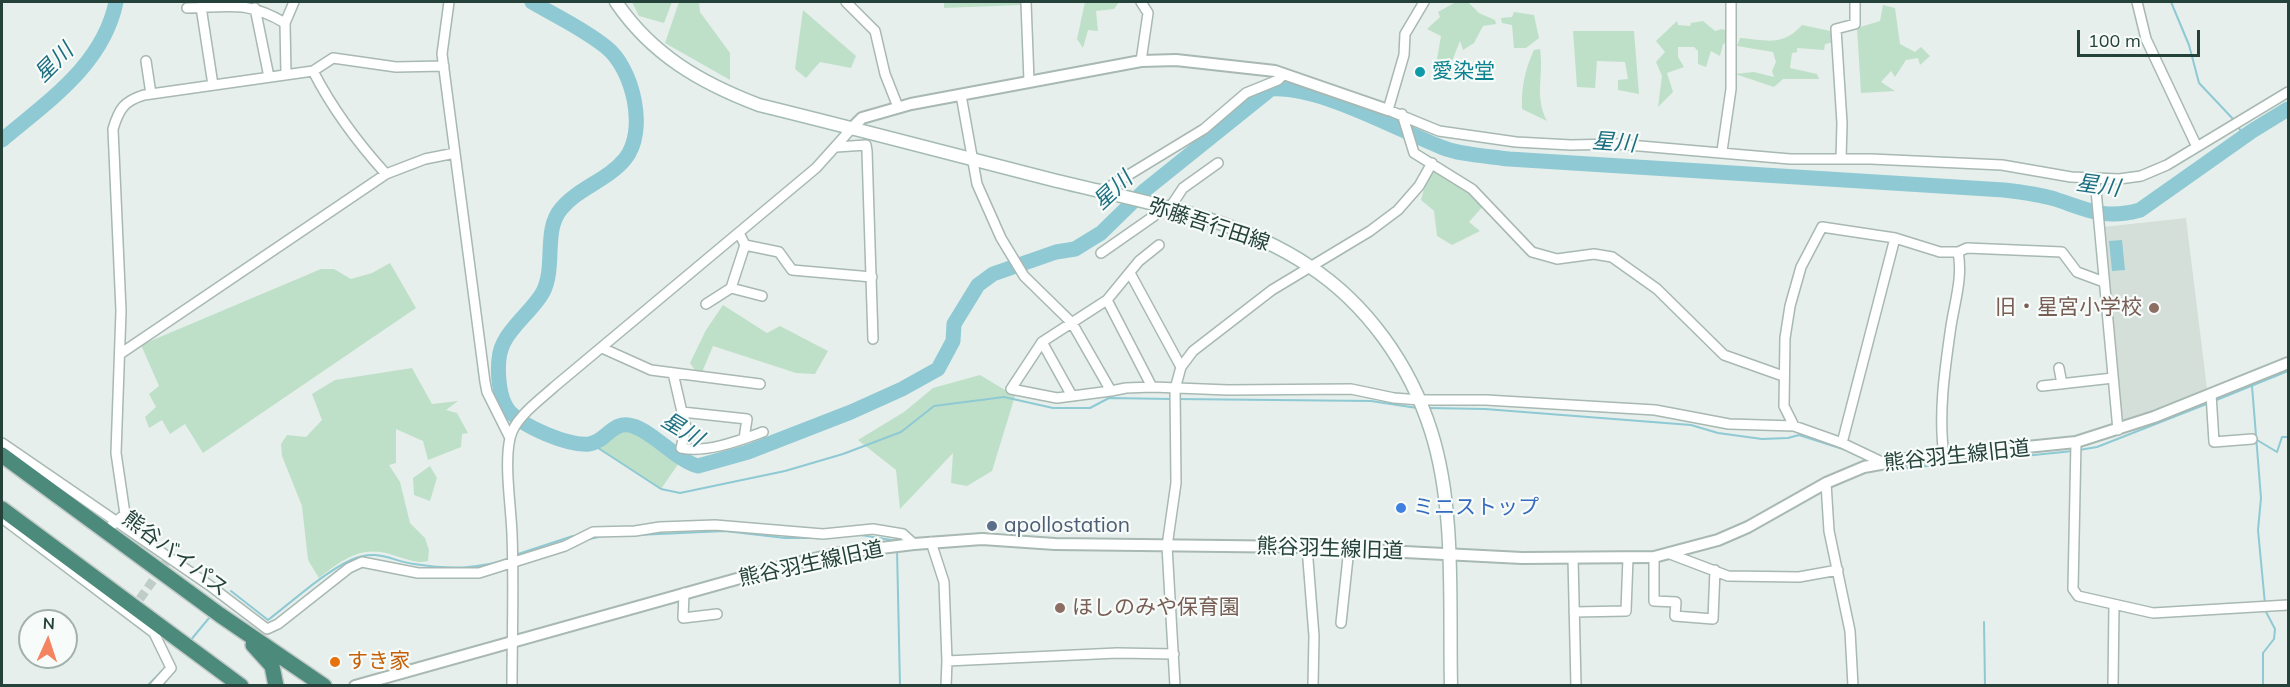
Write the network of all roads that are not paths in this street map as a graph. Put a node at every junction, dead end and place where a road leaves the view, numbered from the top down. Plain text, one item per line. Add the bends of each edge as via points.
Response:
1 (237, 2) edge
2 (294, 2) edge
3 (449, 2) edge
4 (616, 2) edge
5 (846, 2) edge
6 (1026, 2) edge
7 (1142, 2) edge
8 (1424, 2) edge
9 (1731, 2) edge
10 (1855, 2) edge
11 (2137, 2) edge
12 (187, 8) dead end
13 (201, 8) junction
14 (255, 8) junction
15 (285, 23) junction
16 (146, 61) dead end
17 (1141, 61) junction
18 (444, 66) junction
19 (313, 71) junction
20 (1284, 74) junction
21 (286, 75) junction
22 (269, 77) junction
23 (1029, 81) junction
24 (213, 85) junction
25 (2289, 92) edge
26 (151, 94) junction
27 (961, 95) junction
28 (898, 107) junction
29 (1388, 110) junction
30 (1402, 114) junction
31 (852, 128) junction
32 (836, 147) junction
33 (2197, 147) junction
34 (1722, 151) junction
35 (455, 153) junction
36 (971, 159) junction
37 (1841, 159) junction
38 (1218, 163) dead end
39 (1432, 164) junction
40 (386, 174) junction
41 (2095, 182) junction
42 (1110, 194) junction
43 (1161, 207) junction
44 (739, 233) junction
45 (1895, 238) junction
46 (745, 245) junction
47 (1160, 245) dead end
48 (1958, 252) junction
49 (1101, 253) dead end
50 (1311, 267) junction
51 (1130, 273) junction
52 (872, 277) junction
53 (2104, 282) junction
54 (731, 288) junction
55 (762, 296) dead end
56 (1107, 300) junction
57 (706, 304) dead end
58 (1072, 323) junction
59 (873, 339) dead end
60 (1042, 342) junction
61 (602, 348) junction
62 (120, 354) junction
63 (1725, 355) junction
64 (2289, 363) edge
65 (1719, 365) dead end
66 (1181, 367) junction
67 (2059, 368) dead end
68 (673, 374) junction
69 (1783, 376) junction
70 (2113, 378) junction
71 (760, 384) dead end
72 (2062, 384) junction
73 (2042, 386) dead end
74 (1152, 387) junction
75 (1175, 389) junction
76 (1111, 391) junction
77 (2211, 394) junction
78 (1072, 396) junction
79 (1420, 400) junction
80 (682, 412) junction
81 (1794, 426) junction
82 (2118, 430) junction
83 (763, 432) dead end
84 (511, 434) junction
85 (744, 439) junction
86 (2252, 439) dead end
87 (2, 443) edge
88 (1842, 443) junction
89 (2076, 447) junction
90 (2, 455) edge
91 (1944, 456) junction
92 (1882, 462) junction
93 (1826, 483) junction
94 (2, 509) edge
95 (2, 518) edge
96 (111, 526) junction
97 (932, 542) junction
98 (903, 545) junction
99 (1167, 546) junction
100 (1307, 547) junction
101 (1349, 548) junction
102 (1670, 554) junction
103 (1447, 555) junction
104 (1654, 557) junction
105 (1573, 558) junction
106 (1628, 558) junction
107 (513, 562) junction
108 (1715, 570) junction
109 (1838, 570) junction
110 (684, 593) junction
111 (2114, 604) junction
112 (2289, 605) edge
113 (1575, 612) junction
114 (717, 614) dead end
115 (220, 615) junction
116 (1341, 622) dead end
117 (513, 641) junction
118 (181, 642) junction
119 (1174, 654) junction
120 (166, 657) junction
121 (946, 661) junction
122 (155, 686) edge
123 (241, 686) edge
124 (276, 686) edge
125 (324, 686) edge
126 (355, 686) edge
127 (512, 686) edge
128 (946, 686) edge
129 (1175, 686) edge
130 (1313, 686) edge
131 (1451, 686) edge
132 (1576, 686) edge
133 (1853, 686) edge
134 (2113, 686) edge

1 - 13 street
1 - 14 street
2 - 15 street
3 - 18 street
4 - 31 main road, 弥藤吾行田線 via 644,38 696,77 759,105
5 - 28 street via 875,31
6 - 23 street
7 - 17 street via 1148,13
8 - 29 street via 1405,34 1404,55
9 - 34 street via 1731,89
10 - 37 street via 1855,24 1836,29
11 - 33 street via 2146,39
12 - 13 street
13 - 24 street
14 - 15 street
14 - 22 street
15 - 21 street
16 - 26 street
17 - 20 street via 1205,62
17 - 23 street
18 - 19 street via 396,67 333,58
18 - 35 street
19 - 21 street
19 - 40 street via 354,138
20 - 29 street
20 - 42 street via 1246,93 1204,129 1112,185
21 - 22 street
22 - 24 street
23 - 27 street
24 - 26 street
25 - 33 street
26 - 62 street via 130,99 122,106 113,129 122,311
27 - 28 street
27 - 36 street
28 - 31 street via 862,118
29 - 30 street
30 - 34 street via 1439,131 1516,142
30 - 39 street via 1414,153
31 - 32 street
31 - 36 main road, 弥藤吾行田線
32 - 44 street
32 - 52 street via 866,145
33 - 41 street via 2141,176
34 - 37 street via 1790,159
35 - 40 street
35 - 84 street via 485,382
36 - 42 main road, 弥藤吾行田線
36 - 58 street via 977,184 1001,238 1024,276
37 - 41 street via 2002,165
38 - 43 street
39 - 50 street via 1398,210
39 - 63 street via 1472,189 1532,252 1557,259 1594,254 1612,257 1636,272
40 - 62 street
41 - 53 street
42 - 43 main road, 弥藤吾行田線
43 - 49 street
43 - 50 main road, 弥藤吾行田線 via 1262,240
44 - 46 street
44 - 61 street
45 - 48 street via 1940,252
45 - 69 street via 1822,226 1801,267 1790,306
45 - 88 street
46 - 52 street via 779,252 792,270
46 - 54 street
47 - 51 street
48 - 53 street via 1967,248 2062,252 2077,272
48 - 91 street via 1960,275 1944,388
50 - 66 street via 1235,318 1193,351
50 - 79 main road, 弥藤吾行田線 via 1374,325
51 - 56 street
51 - 66 street
52 - 59 street
53 - 70 street
54 - 55 street
54 - 57 street
56 - 58 street
56 - 74 street
58 - 60 street
58 - 76 street
60 - 78 street
60 - 78 street via 1011,389 1057,398
61 - 68 street via 651,370
61 - 84 street via 524,415
62 - 96 street via 116,453 125,514
63 - 65 street
63 - 69 street
64 - 77 street, 熊谷羽生線旧道
66 - 75 street
67 - 72 street
68 - 71 street
68 - 80 street
69 - 81 street via 1784,406
70 - 72 street
70 - 82 street
72 - 73 street
74 - 75 street
74 - 76 street
75 - 79 street via 1351,389
75 - 99 street via 1176,483
76 - 78 street
77 - 82 street, 熊谷羽生線旧道
77 - 86 street via 2214,442
79 - 81 street via 1655,410 1729,424
79 - 103 main road, 弥藤吾行田線 via 1439,460
80 - 85 street via 747,419
80 - 85 street via 686,427 681,448 691,450
81 - 88 street
82 - 89 street, 熊谷羽生線旧道
83 - 85 street
84 - 107 street
87 - 96 street
88 - 92 street
89 - 91 street, 熊谷羽生線旧道
89 - 111 street via 2073,589 2078,596
90 - 96 highway, 熊谷バイパス
91 - 92 street, 熊谷羽生線旧道
92 - 93 street, 熊谷羽生線旧道
93 - 102 street, 熊谷羽生線旧道 via 1748,527
93 - 109 street via 1829,531
94 - 118 highway
95 - 120 street via 154,633
96 - 107 street via 267,629 362,562 452,575 478,573
96 - 115 highway, 熊谷バイパス
97 - 98 street, 熊谷羽生線旧道
97 - 99 street, 熊谷羽生線旧道 via 1002,539
97 - 121 street via 944,582
98 - 107 street via 903,534 873,529 823,534 715,525 660,527 593,532 566,546
98 - 110 street, 熊谷羽生線旧道 via 839,553
99 - 100 street, 熊谷羽生線旧道
99 - 119 street
100 - 101 street, 熊谷羽生線旧道
100 - 130 street via 1314,636
101 - 103 street, 熊谷羽生線旧道
101 - 116 street
102 - 104 street, 熊谷羽生線旧道
102 - 108 street
103 - 105 street, 熊谷羽生線旧道
103 - 131 main road, 弥藤吾行田線
104 - 106 street, 熊谷羽生線旧道
104 - 108 street via 1654,601 1676,602 1675,616 1713,619
105 - 106 street, 熊谷羽生線旧道
105 - 113 street
106 - 113 street via 1626,611
107 - 117 street
108 - 109 street via 1728,576 1799,576
109 - 133 street via 1850,631
110 - 114 street via 683,618
110 - 117 street, 熊谷羽生線旧道
111 - 112 street via 2153,614
111 - 134 street
113 - 132 street
115 - 124 highway via 264,655 272,666
115 - 125 highway, 熊谷バイパス
117 - 126 street, 熊谷羽生線旧道
117 - 127 street
118 - 120 street
118 - 123 highway
119 - 121 street
119 - 129 street
120 - 122 street via 171,668
121 - 128 street

